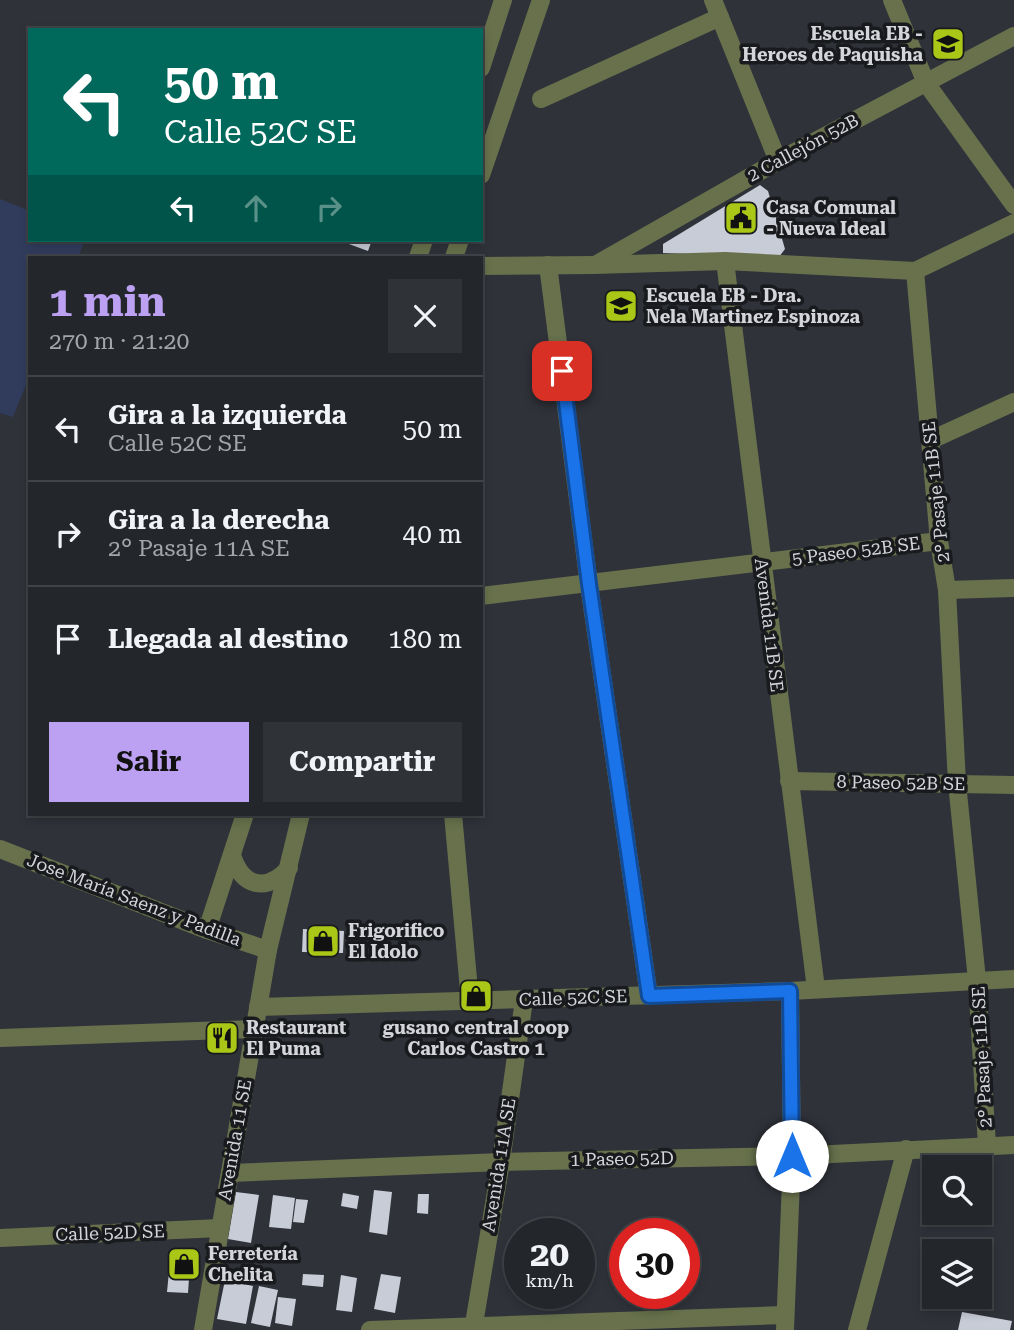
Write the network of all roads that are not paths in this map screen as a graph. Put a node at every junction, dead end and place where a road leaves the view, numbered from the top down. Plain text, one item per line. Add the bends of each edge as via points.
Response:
1 (503, 0) edge
2 (541, 0) edge
3 (892, 0) edge
4 (716, 8) edge
5 (1014, 36) edge
6 (483, 62) edge
7 (926, 83) junction
8 (541, 99) dead end
9 (778, 161) junction
10 (483, 169) edge
11 (1014, 205) edge
12 (1014, 223) edge
13 (725, 261) junction
14 (548, 265) junction
15 (594, 265) junction
16 (483, 266) edge
17 (915, 271) junction
18 (1014, 402) edge
19 (931, 440) junction
20 (939, 541) junction
21 (761, 563) junction
22 (589, 584) junction
23 (1014, 588) edge
24 (947, 590) junction
25 (483, 596) edge
26 (789, 781) junction
27 (957, 783) junction
28 (1014, 785) edge
29 (244, 816) edge
30 (301, 816) edge
31 (453, 816) edge
32 (0, 849) edge
33 (232, 855) junction
34 (289, 868) junction
35 (207, 930) junction
36 (268, 950) junction
37 (1014, 979) edge
38 (977, 980) junction
39 (816, 989) junction
40 (790, 991) junction
41 (649, 996) junction
42 (524, 1000) junction
43 (470, 1001) junction
44 (258, 1007) junction
45 (254, 1029) junction
46 (0, 1038) edge
47 (1014, 1145) edge
48 (987, 1146) junction
49 (906, 1149) junction
50 (792, 1156) junction
51 (501, 1162) junction
52 (230, 1173) junction
53 (220, 1228) junction
54 (0, 1238) edge
55 (784, 1322) edge
56 (724, 1323) edge
57 (473, 1328) edge
58 (203, 1330) edge
59 (370, 1330) edge
60 (858, 1330) edge

1 - 6 street
2 - 10 street
3 - 7 street
4 - 8 street
4 - 9 street
5 - 7 street, 2 Callejón 52B
7 - 9 street, 2 Callejón 52B
7 - 11 street
9 - 15 street, 2 Callejón 52B
12 - 17 street
13 - 15 street
13 - 17 street
13 - 21 street, Avenida 11B SE
14 - 15 street
14 - 16 street
14 - 22 street
17 - 19 street, 2° Pasaje 11B SE
18 - 19 street
19 - 20 street, 2° Pasaje 11B SE
20 - 21 street, 5 Paseo 52B SE
20 - 24 street, 2° Pasaje 11B SE
21 - 22 street, 5 Paseo 52B SE
21 - 26 street, Avenida 11B SE
22 - 25 street, 5 Paseo 52B SE
22 - 41 street
23 - 24 street
24 - 27 street, 2° Pasaje 11B SE
26 - 27 street, 8 Paseo 52B SE
26 - 39 street, Avenida 11B SE
27 - 28 street, 8 Paseo 52B SE
27 - 38 street, 2° Pasaje 11B SE
29 - 33 street
30 - 34 street, Avenida 11 SE
31 - 43 street
32 - 35 street, Jose María Saenz y Padilla
33 - 34 street via 237,870 248,881 263,884 278,879
33 - 35 street
34 - 36 street, Avenida 11 SE
35 - 36 street, Jose María Saenz y Padilla
36 - 44 street, Avenida 11 SE
37 - 38 street, Calle 52C SE
38 - 39 street, Calle 52C SE
38 - 48 street, 2° Pasaje 11B SE
39 - 40 street, Calle 52C SE
40 - 41 street, Calle 52C SE
40 - 50 street
41 - 42 street, Calle 52C SE
42 - 43 street, Calle 52C SE
42 - 51 street, Avenida 11A SE
43 - 44 street, Calle 52C SE
44 - 45 street, Avenida 11 SE
45 - 46 street
45 - 52 street, Avenida 11 SE
47 - 48 street, 1 Paseo 52D
48 - 49 street, 1 Paseo 52D
49 - 50 street, 1 Paseo 52D
49 - 60 street
50 - 51 street, 1 Paseo 52D
50 - 55 street
51 - 52 street, 1 Paseo 52D
51 - 57 street, Avenida 11A SE
52 - 53 street, Avenida 11 SE
53 - 54 street, Calle 52D SE
53 - 58 street, Avenida 11 SE
55 - 56 street
56 - 57 street
57 - 59 street

